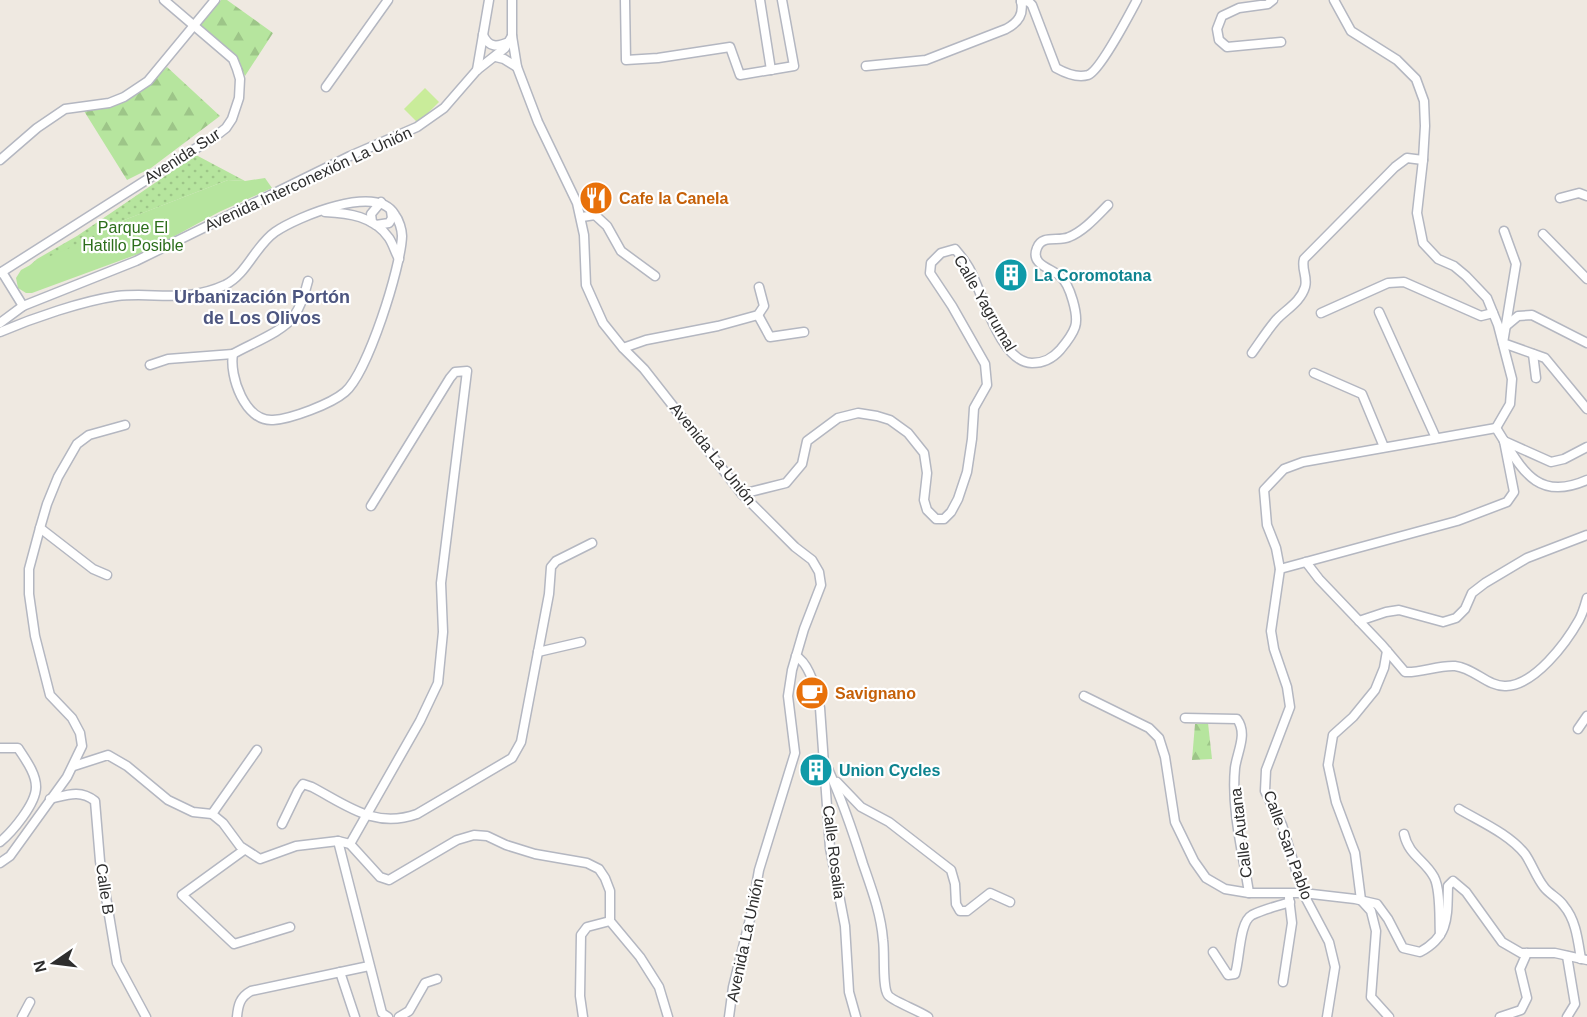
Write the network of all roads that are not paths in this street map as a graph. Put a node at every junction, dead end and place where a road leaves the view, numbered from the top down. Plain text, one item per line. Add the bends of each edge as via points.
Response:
1 (164, 0) edge
2 (215, 0) edge
3 (388, 0) edge
4 (489, 0) edge
5 (512, 0) edge
6 (625, 0) edge
7 (759, 0) edge
8 (782, 0) edge
9 (1137, 0) edge
10 (1273, 0) edge
11 (1334, 0) edge
12 (1021, 1) edge
13 (194, 25) junction
14 (483, 35) junction
15 (511, 39) junction
16 (1281, 42) dead end
17 (496, 57) junction
18 (866, 66) dead end
19 (517, 67) junction
20 (477, 70) junction
21 (771, 70) junction
22 (326, 87) dead end
23 (0, 160) edge
24 (1423, 160) junction
25 (1587, 196) edge
26 (1560, 198) dead end
27 (381, 202) junction
28 (1108, 205) dead end
29 (391, 209) junction
30 (319, 212) junction
31 (582, 217) junction
32 (374, 224) junction
33 (1504, 231) dead end
34 (1544, 234) dead end
35 (399, 260) junction
36 (1, 273) edge
37 (656, 276) dead end
38 (1587, 279) edge
39 (308, 281) dead end
40 (759, 287) dead end
41 (23, 306) junction
42 (1379, 312) dead end
43 (1321, 313) dead end
44 (1493, 313) junction
45 (758, 315) junction
46 (0, 323) edge
47 (1506, 326) junction
48 (0, 332) edge
49 (804, 332) dead end
50 (1587, 342) edge
51 (1503, 343) junction
52 (623, 348) junction
53 (1252, 353) dead end
54 (233, 354) junction
55 (1533, 354) junction
56 (150, 365) dead end
57 (1314, 373) dead end
58 (1536, 378) dead end
59 (1587, 409) edge
60 (125, 425) dead end
61 (1496, 428) junction
62 (1436, 438) junction
63 (1504, 441) junction
64 (1384, 447) junction
65 (1587, 447) edge
66 (1587, 480) edge
67 (742, 494) junction
68 (371, 506) dead end
69 (40, 528) junction
70 (1587, 535) edge
71 (592, 543) dead end
72 (1306, 562) junction
73 (1280, 569) junction
74 (107, 575) dead end
75 (1587, 598) edge
76 (1359, 621) junction
77 (581, 642) dead end
78 (1388, 651) junction
79 (538, 652) junction
80 (796, 656) junction
81 (1084, 696) dead end
82 (1587, 716) edge
83 (1185, 718) dead end
84 (1578, 729) dead end
85 (0, 748) edge
86 (257, 750) dead end
87 (825, 763) junction
88 (74, 766) junction
89 (831, 776) junction
90 (50, 799) junction
91 (1459, 809) dead end
92 (213, 814) junction
93 (366, 816) junction
94 (282, 824) dead end
95 (1404, 834) dead end
96 (339, 841) junction
97 (0, 843) edge
98 (350, 844) junction
99 (244, 850) junction
100 (0, 863) edge
101 (1289, 892) junction
102 (1249, 893) junction
103 (1303, 893) junction
104 (1361, 900) junction
105 (1010, 902) dead end
106 (1290, 902) junction
107 (610, 921) junction
108 (290, 927) dead end
109 (1440, 935) junction
110 (1213, 952) dead end
111 (1527, 953) junction
112 (1567, 956) junction
113 (1584, 959) edge
114 (369, 966) junction
115 (340, 972) junction
116 (437, 979) dead end
117 (1283, 982) dead end
118 (30, 1002) dead end
119 (22, 1017) edge
120 (146, 1017) edge
121 (237, 1017) edge
122 (355, 1017) edge
123 (388, 1017) edge
124 (399, 1017) edge
125 (583, 1017) edge
126 (668, 1017) edge
127 (729, 1017) edge
128 (856, 1017) edge
129 (928, 1017) edge
130 (1327, 1017) edge
131 (1389, 1017) edge
132 (1500, 1017) edge
133 (1568, 1017) edge

1 - 13 street, Avenida Sur
2 - 13 street
3 - 22 street
4 - 14 street
5 - 15 street, Avenida La Unión
6 - 21 street via 626,60 730,47 740,75
7 - 21 street
8 - 21 street via 794,66
9 - 12 street via 1100,65 1089,75 1056,68 1032,5
10 - 16 street via 1222,16 1217,28 1219,40 1227,47
11 - 24 street via 1351,31 1397,60 1416,79 1424,100
12 - 18 street via 1022,15 1006,29 926,60
13 - 23 street via 136,90 109,103 64,109
13 - 36 street, Avenida Sur via 233,59 237,69 239,98 226,128
14 - 15 street via 485,41 497,46
14 - 20 street
15 - 17 street
15 - 19 street, Avenida La Unión
17 - 19 street
17 - 20 street
19 - 31 street, Avenida La Unión
20 - 41 street, Avenida Interconexión La Unión via 444,108 417,127 136,261
24 - 44 street via 1417,213 1423,243 1438,259 1466,276 1488,298
24 - 53 street via 1407,158 1395,167 1304,259 1305,289
25 - 26 street via 1579,193
27 - 29 street
27 - 30 street via 362,200
27 - 32 street via 371,214
28 - 67 street, Calle Yagrumal via 1068,238 1044,240 1037,245 1035,255 1041,265 1060,276 1076,312 1076,326 1065,344 1053,358 1041,363 1025,363 1013,354 956,249 941,252 932,263 930,273 985,364 987,385 974,408 967,472 951,512 944,519 936,519 927,510 924,453 908,433 890,420 858,413 838,418 807,441 802,464 786,483
29 - 32 street via 389,223
29 - 35 street via 402,234
30 - 32 street via 345,213
30 - 48 street via 275,232 225,284 185,297 118,296
31 - 37 street via 595,215 601,219 621,251
31 - 52 street, Avenida La Unión via 586,285 603,323
32 - 35 street via 388,237
33 - 47 street via 1516,264
34 - 38 street
35 - 54 street via 374,342 346,392 334,400 300,414 272,420 260,417 247,406 233,378
36 - 41 street
39 - 54 street via 293,318
40 - 45 street via 764,306
41 - 46 street
42 - 62 street
43 - 44 street via 1388,283 1404,282 1481,316
44 - 51 street
45 - 49 street via 770,337
45 - 52 street
47 - 50 street via 1518,316 1532,315
47 - 51 street
51 - 55 street
51 - 61 street via 1512,379 1510,404
52 - 67 street, Avenida La Unión via 644,369
54 - 56 street via 168,359
55 - 58 street
55 - 59 street via 1545,358
57 - 64 street via 1362,394
60 - 69 street via 89,435 77,444 50,495
61 - 62 street, Calle San Pablo
61 - 63 street
62 - 64 street, Calle San Pablo
63 - 65 street via 1551,462
63 - 66 street via 1537,483 1557,489
63 - 72 street via 1514,492 1507,502 1457,521
64 - 73 street, Calle San Pablo via 1284,469 1264,490 1267,525
67 - 80 street, Avenida La Unión via 812,560 819,572 821,585
68 - 93 street via 450,378 455,372 467,371 441,583 444,632 438,683
69 - 74 street via 93,569
69 - 88 street via 29,569 34,636 54,702 72,718 80,733 82,746
70 - 76 street via 1527,558 1485,582 1456,618 1443,622 1399,610
71 - 79 street via 551,567
72 - 73 street
72 - 76 street
73 - 103 street, Calle San Pablo via 1271,631 1290,707 1266,770 1265,791 1282,825
75 - 78 street via 1581,618 1567,638 1537,673 1514,684 1494,684 1467,668 1452,666 1405,672
76 - 78 street
77 - 79 street
78 - 104 street via 1375,690 1333,735 1328,765 1354,854
79 - 93 street via 521,742 512,758 417,814 404,819
80 - 87 street, Calle Rosalia via 803,660 817,690
80 - 127 street, Avenida La Unión via 788,696 795,753 759,870
81 - 102 street via 1149,728 1159,738 1175,822 1194,861 1206,878 1225,889
82 - 84 street
83 - 102 street, Calle Autana via 1237,719 1241,725 1235,805
85 - 97 street via 18,748 36,787 30,806
86 - 92 street
87 - 89 street
87 - 128 street, Calle Rosalia via 830,848 845,926 849,992
88 - 90 street
88 - 92 street via 108,755 128,766 168,800 193,812
89 - 105 street via 861,807 889,822 951,870 960,911 967,911 990,893
89 - 129 street via 881,918 887,994
90 - 100 street
90 - 120 street, Calle B via 76,793 95,801 100,861 117,963
91 - 113 street via 1499,832 1524,854 1545,888 1569,913
92 - 99 street
93 - 94 street via 303,784
93 - 98 street
95 - 109 street via 1407,846 1434,876
96 - 98 street
96 - 99 street via 296,846 260,859
96 - 114 street
98 - 107 street via 385,880 402,874 457,840 474,835 535,854 588,863 599,869 610,891
99 - 108 street via 183,895 234,944
101 - 102 street
101 - 103 street
101 - 106 street
103 - 104 street
103 - 130 street, Calle San Pablo via 1329,942 1335,967
104 - 109 street via 1377,904 1402,948 1420,952 1432,946
104 - 131 street via 1371,911 1376,931 1371,997
106 - 110 street via 1250,915 1243,924 1235,974 1228,975
106 - 117 street via 1292,923
107 - 125 street via 587,927 580,935
107 - 126 street via 659,987
109 - 111 street via 1446,927 1449,886 1453,881 1466,892 1502,942
111 - 112 street
111 - 132 street via 1520,969 1527,998 1521,1010
112 - 113 street
112 - 133 street via 1575,1004
114 - 115 street
114 - 123 street via 382,1013
115 - 121 street via 251,991 243,995
115 - 122 street
116 - 124 street via 420,988 409,1011
118 - 119 street

